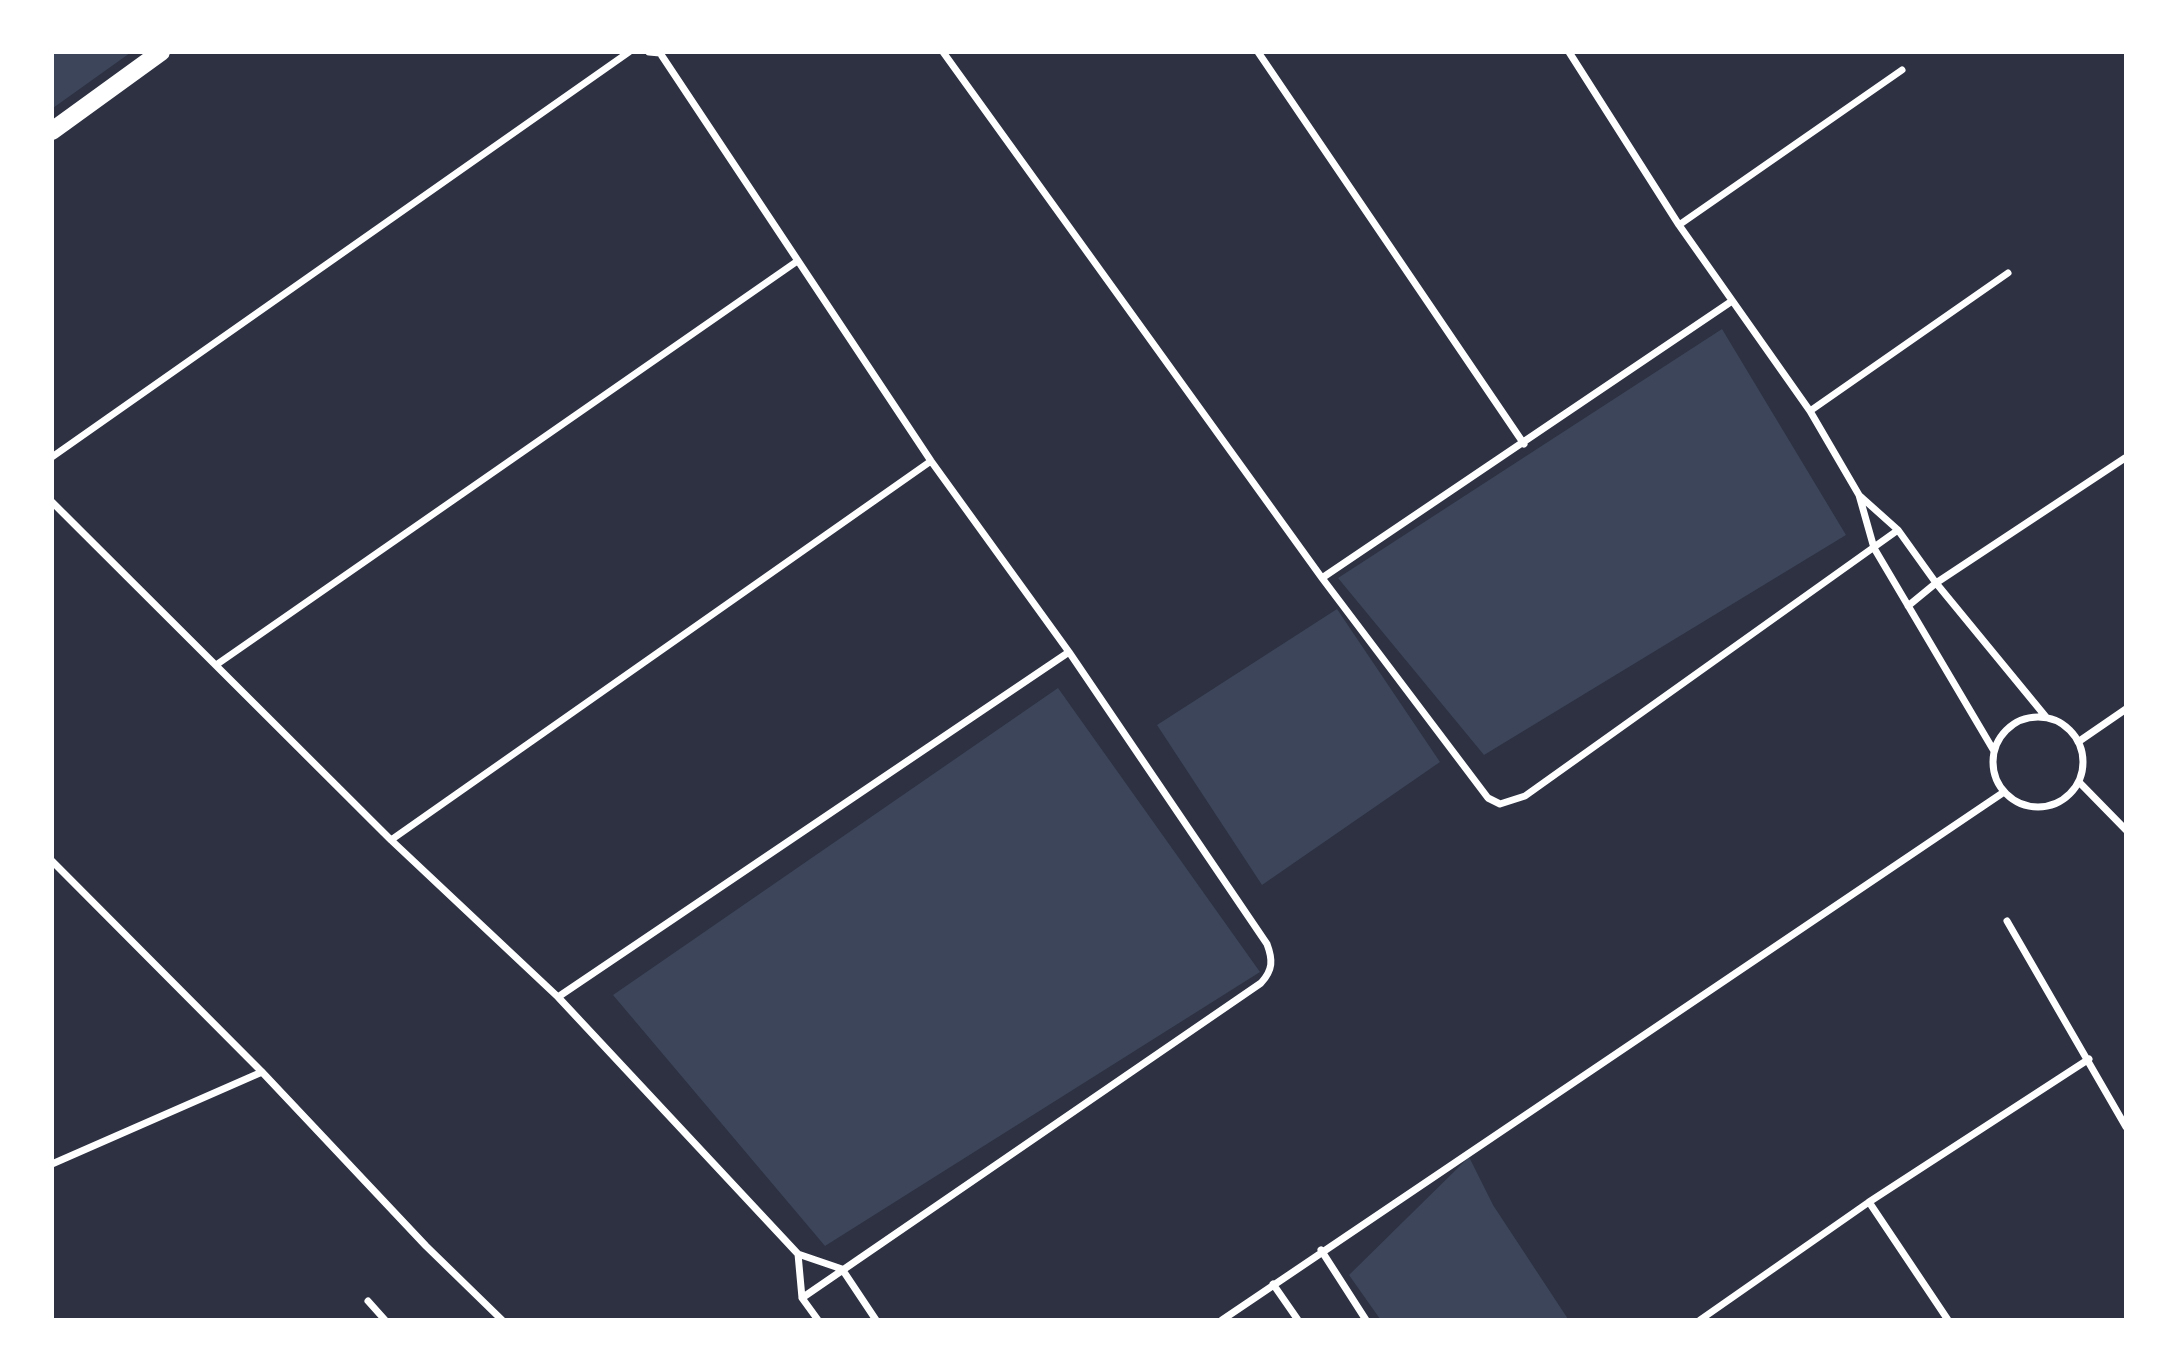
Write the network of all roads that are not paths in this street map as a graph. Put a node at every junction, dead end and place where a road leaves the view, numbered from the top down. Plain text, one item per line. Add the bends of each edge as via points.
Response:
1 (161, 52) edge
2 (629, 52) edge
3 (649, 52) edge
4 (943, 52) edge
5 (1258, 52) edge
6 (1569, 52) edge
7 (661, 53) edge
8 (1902, 70) dead end
9 (52, 131) edge
10 (1679, 225) junction
11 (796, 262) junction
12 (2008, 272) dead end
13 (1732, 301) junction
14 (1810, 411) junction
15 (1524, 444) junction
16 (52, 457) edge
17 (2125, 458) edge
18 (931, 461) junction
19 (1859, 495) junction
20 (52, 502) edge
21 (1898, 530) junction
22 (1874, 548) junction
23 (1322, 578) junction
24 (1936, 583) junction
25 (1908, 606) junction
26 (1069, 652) junction
27 (216, 665) junction
28 (2126, 709) edge
29 (2046, 718) junction
30 (2078, 742) junction
31 (1994, 751) junction
32 (2079, 782) junction
33 (2004, 792) junction
34 (2126, 830) edge
35 (391, 840) junction
36 (52, 861) edge
37 (2007, 921) dead end
38 (558, 997) junction
39 (2089, 1059) junction
40 (262, 1072) junction
41 (2125, 1126) edge
42 (52, 1164) edge
43 (1869, 1202) junction
44 (1321, 1250) junction
45 (798, 1254) junction
46 (842, 1269) junction
47 (1273, 1284) junction
48 (802, 1298) junction
49 (368, 1301) dead end
50 (385, 1320) edge
51 (502, 1320) edge
52 (818, 1320) edge
53 (876, 1320) edge
54 (1222, 1320) edge
55 (1298, 1320) edge
56 (1366, 1320) edge
57 (1700, 1320) edge
58 (1948, 1320) edge

1 - 9 main road
2 - 16 street
3 - 7 street
4 - 23 street
5 - 15 street
6 - 10 street
7 - 11 street
8 - 10 street
10 - 13 street
11 - 18 street
11 - 27 street
12 - 14 street
13 - 14 street
13 - 15 street
14 - 19 street
15 - 23 street
17 - 24 street
18 - 26 street
18 - 35 street
19 - 21 street
19 - 22 street
20 - 27 street
21 - 22 street
21 - 24 street
22 - 23 street via 1525,796 1500,803 1478,790
22 - 25 street
24 - 25 street
24 - 29 street
25 - 31 street
26 - 38 street
26 - 46 street via 1267,944 1272,966 1261,982
27 - 35 street
28 - 30 street
29 - 30 street via 2070,731
29 - 31 street via 2013,724
30 - 32 street via 2083,769
31 - 33 street via 1994,773
32 - 33 street via 2058,803 2044,807 2029,807
32 - 34 street
33 - 44 street
35 - 38 street
36 - 40 street
37 - 39 street
38 - 45 street
39 - 41 street
39 - 43 street
40 - 42 street
40 - 51 street
43 - 57 street
43 - 58 street
44 - 47 street
44 - 56 street
45 - 46 street
45 - 48 street
46 - 48 street
46 - 53 street
47 - 54 street
47 - 55 street
48 - 52 street
49 - 50 street

